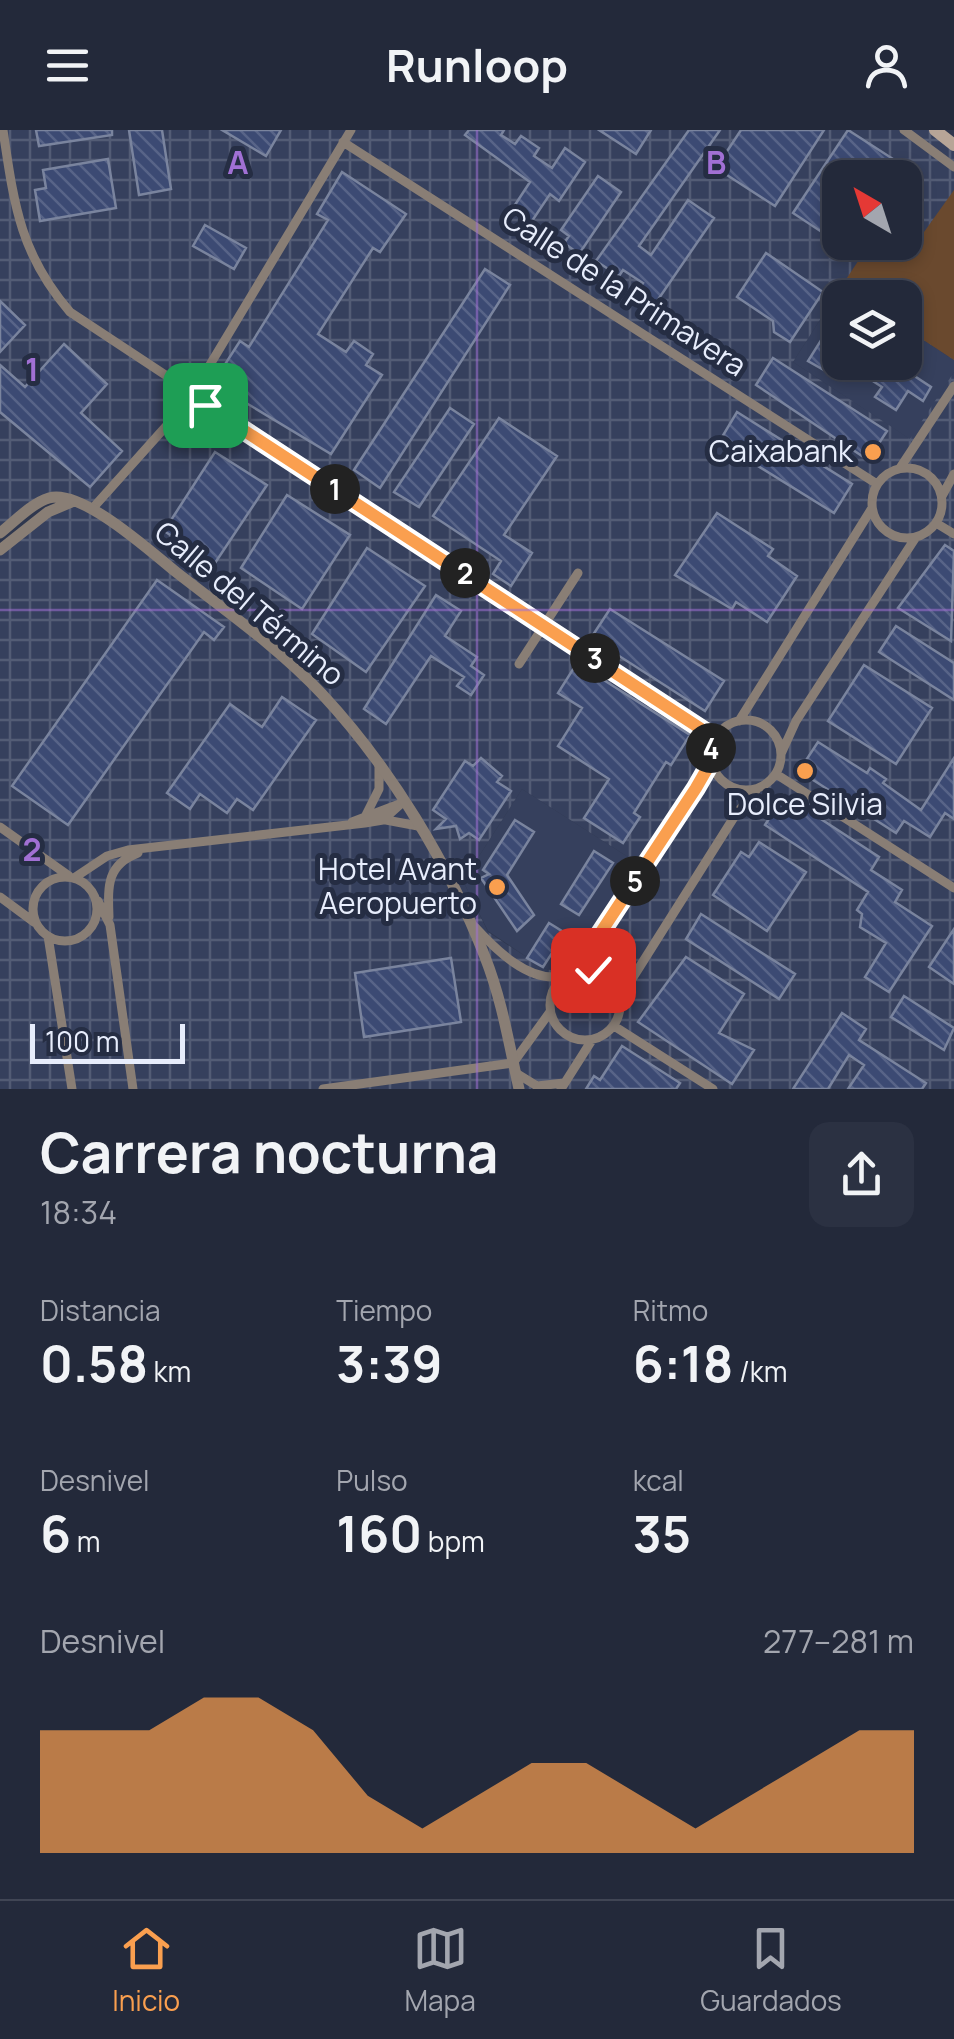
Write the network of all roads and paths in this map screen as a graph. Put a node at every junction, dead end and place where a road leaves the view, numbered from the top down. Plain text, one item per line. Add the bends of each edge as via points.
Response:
1 (2, 130) edge
2 (351, 130) edge
3 (904, 130) edge
4 (935, 130) edge
5 (344, 142) junction
6 (954, 145) edge
7 (954, 167) edge
8 (954, 386) edge
9 (190, 396) junction
10 (900, 468) junction
11 (954, 474) edge
12 (877, 484) junction
13 (942, 496) junction
14 (74, 501) junction
15 (872, 508) junction
16 (92, 509) junction
17 (936, 523) junction
18 (0, 533) edge
19 (954, 534) edge
20 (916, 538) junction
21 (0, 550) edge
22 (578, 573) dead end
23 (546, 625) junction
24 (519, 664) dead end
25 (739, 721) junction
26 (715, 738) junction
27 (781, 754) junction
28 (711, 762) junction
29 (379, 766) junction
30 (776, 774) junction
31 (757, 789) junction
32 (402, 803) junction
33 (364, 816) junction
34 (384, 820) junction
35 (350, 823) junction
36 (418, 826) junction
37 (0, 828) edge
38 (147, 850) junction
39 (73, 878) junction
40 (954, 888) edge
41 (94, 896) junction
42 (0, 897) edge
43 (470, 921) junction
44 (37, 924) junction
45 (110, 925) junction
46 (48, 936) junction
47 (576, 970) junction
48 (564, 976) junction
49 (620, 998) junction
50 (550, 1012) junction
51 (614, 1026) junction
52 (592, 1040) junction
53 (514, 1068) junction
54 (562, 1086) edge
55 (72, 1089) edge
56 (132, 1089) edge
57 (323, 1089) edge
58 (519, 1089) edge
59 (713, 1089) edge

1 - 9 street via 24,242 51,290 94,332
2 - 5 street
3 - 7 street
4 - 6 main road
5 - 9 street
5 - 12 street, Calle de la Primavera
8 - 10 street
9 - 16 street
9 - 23 street
10 - 12 street
10 - 13 street via 925,472
11 - 13 street
12 - 15 street
13 - 17 street
14 - 16 street, Calle del Término
14 - 18 street via 46,498
14 - 21 street via 48,512
15 - 20 street via 888,534
15 - 25 street
16 - 29 street, Calle del Término via 300,673
17 - 19 street
17 - 20 street
20 - 27 street
22 - 23 street
23 - 24 street
23 - 26 street
25 - 26 street
25 - 27 street via 767,727
26 - 28 street
27 - 30 street
28 - 31 street via 725,784
28 - 47 street
29 - 32 street, Calle del Término
29 - 33 street via 376,799
30 - 31 street
30 - 40 street
31 - 49 street
32 - 33 street
32 - 34 street
32 - 36 street, Calle del Término
33 - 35 street
34 - 35 street
34 - 36 street
35 - 38 street
36 - 43 street, Calle del Término
37 - 39 street
38 - 39 street via 118,852
38 - 45 street via 114,868 109,878
39 - 41 street
39 - 44 street via 43,886 34,904
41 - 45 street
41 - 46 street via 96,916 86,933 68,941
42 - 44 street
43 - 48 street via 497,950 532,972
43 - 53 street, Calle del Término via 501,1007
44 - 46 street
45 - 56 street
46 - 55 street
47 - 48 street
47 - 49 street via 604,975
48 - 50 street via 554,987
49 - 51 street
50 - 52 street via 566,1035
50 - 53 street
51 - 52 street
51 - 59 street
52 - 54 street
53 - 54 street via 537,1086
53 - 57 street
53 - 58 street, Calle del Término

